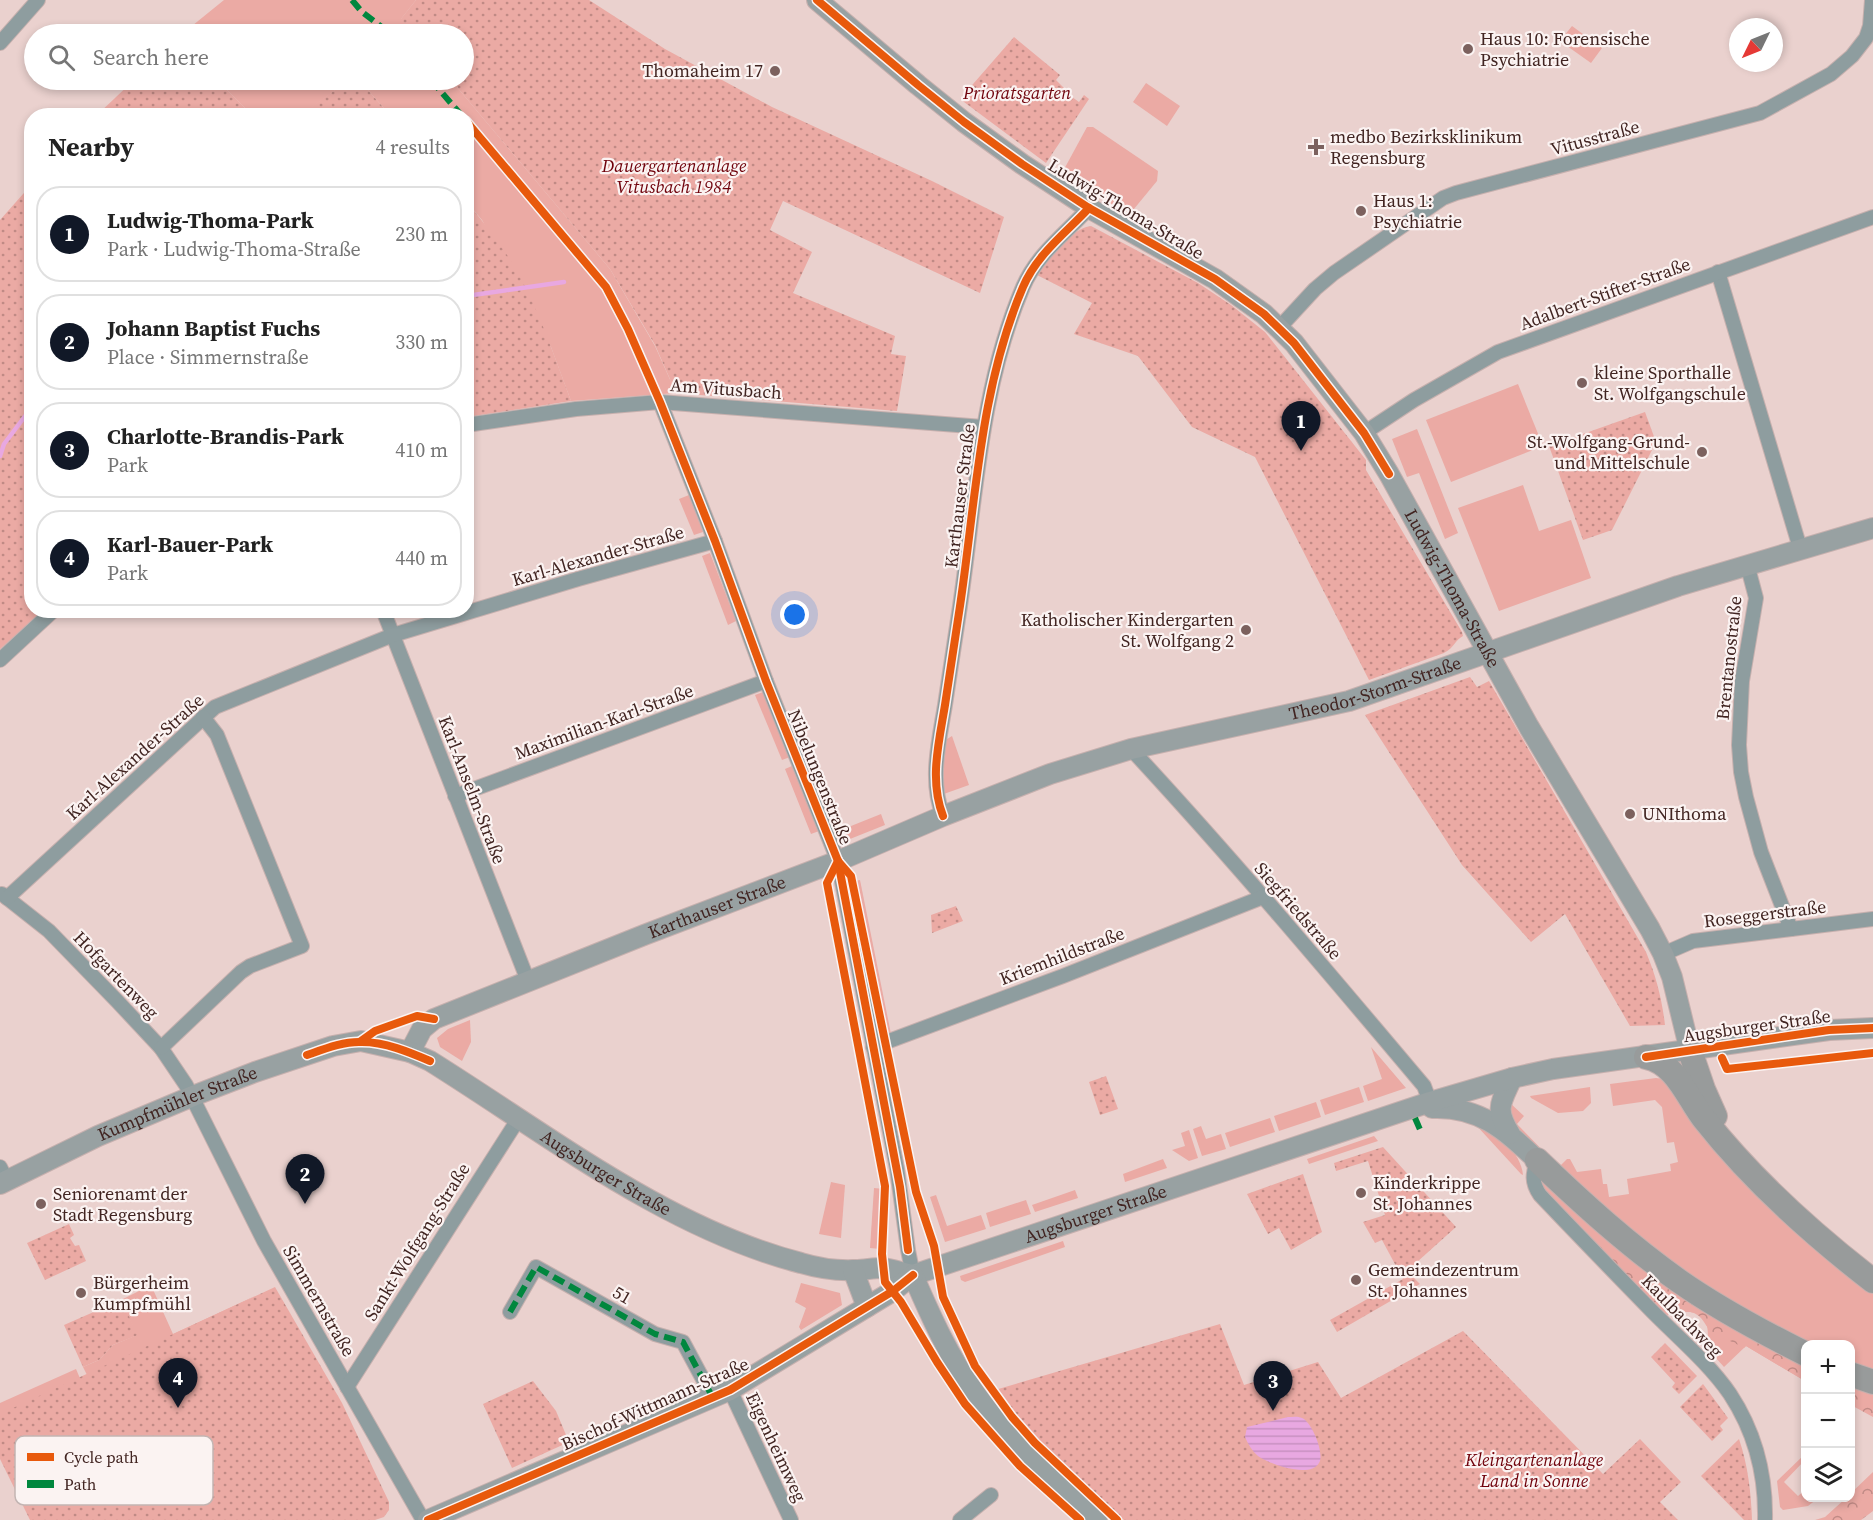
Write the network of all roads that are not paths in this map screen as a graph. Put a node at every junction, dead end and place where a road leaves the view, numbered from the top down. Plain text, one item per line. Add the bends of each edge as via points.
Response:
1 (38, 0) edge
2 (817, 0) edge
3 (1872, 0) edge
4 (0, 42) edge
5 (1089, 208) junction
6 (1873, 217) edge
7 (1718, 272) junction
8 (1279, 328) junction
9 (660, 402) junction
10 (474, 424) edge
11 (983, 427) junction
12 (1364, 433) junction
13 (1873, 528) edge
14 (715, 541) junction
15 (1800, 548) junction
16 (1747, 564) junction
17 (474, 610) edge
18 (45, 618) edge
19 (386, 618) edge
20 (449, 618) edge
21 (393, 635) junction
22 (1488, 654) junction
23 (0, 660) edge
24 (766, 681) junction
25 (203, 717) junction
26 (1131, 749) junction
27 (455, 796) junction
28 (943, 816) junction
29 (838, 861) junction
30 (4, 895) edge
31 (1263, 897) junction
32 (1873, 919) edge
33 (1791, 929) junction
34 (1663, 954) junction
35 (528, 981) junction
36 (1873, 1028) edge
37 (361, 1041) joint
38 (873, 1047) junction
39 (161, 1048) junction
40 (1690, 1051) junction
41 (410, 1052) junction
42 (1646, 1057) junction
43 (1512, 1078) junction
44 (192, 1096) junction
45 (1430, 1102) junction
46 (1411, 1108) junction
47 (519, 1118) junction
48 (1509, 1134) junction
49 (1734, 1153) junction
50 (1537, 1160) junction
51 (2, 1177) edge
52 (853, 1270) junction
53 (913, 1275) junction
54 (1873, 1281) edge
55 (867, 1307) junction
56 (510, 1312) dead end
57 (1801, 1351) edge
58 (1855, 1375) edge
59 (1873, 1382) edge
60 (347, 1387) junction
61 (721, 1394) junction
62 (991, 1496) dead end
63 (423, 1520) edge
64 (428, 1520) edge
65 (790, 1520) edge
66 (960, 1520) edge
67 (1097, 1520) edge
68 (1765, 1520) edge

1 - 4 street
2 - 5 street, Ludwig-Thoma-Straße via 964,122
3 - 8 street, Vitusstraße via 1866,38 1831,74 1760,113 1456,192 1334,273
5 - 8 street, Ludwig-Thoma-Straße via 1232,290
5 - 11 street, Karthauser Straße via 1032,270 1001,344
6 - 7 street, Adalbert-Stifter-Straße
7 - 12 street, Adalbert-Stifter-Straße via 1497,352
7 - 15 street
8 - 12 street, Ludwig-Thoma-Straße
9 - 10 street, Am Vitusbach
9 - 11 street, Am Vitusbach
9 - 14 street, Nibelungenstraße
11 - 28 street, Karthauser Straße via 936,765 937,799
12 - 22 street, Ludwig-Thoma-Straße
13 - 15 street, Theodor-Storm-Straße
14 - 17 street, Karl-Alexander-Straße
14 - 24 street, Nibelungenstraße
15 - 16 street, Theodor-Storm-Straße
16 - 22 street, Theodor-Storm-Straße
16 - 33 street, Brentanostraße via 1756,598 1742,681 1741,772 1761,852
18 - 23 street
19 - 21 street, Karl-Anselm-Straße
20 - 21 street, Karl-Alexander-Straße
21 - 25 street, Karl-Alexander-Straße via 215,707
21 - 27 street, Karl-Anselm-Straße
22 - 26 street, Theodor-Storm-Straße via 1349,701
22 - 34 street, Ludwig-Thoma-Straße
24 - 27 street, Maximilian-Karl-Straße
24 - 29 street, Nibelungenstraße
25 - 30 street, Karl-Alexander-Straße
25 - 39 street via 217,735 302,946 241,972
26 - 28 street, Theodor-Storm-Straße via 1050,774
26 - 31 street, Siegfriedstraße
27 - 35 street, Karl-Anselm-Straße
28 - 29 street, Karthauser Straße
29 - 35 street, Karthauser Straße
29 - 38 street, Nibelungenstraße
30 - 39 street, Hofgartenweg via 49,931
31 - 38 street, Kriemhildstraße
31 - 45 street, Siegfriedstraße via 1424,1086
32 - 33 street, Roseggerstraße
33 - 34 street, Roseggerstraße via 1693,941
34 - 40 street, Ludwig-Thoma-Straße
35 - 41 street, Karthauser Straße via 434,1019 422,1029
36 - 40 street, Augsburger Straße via 1829,1030
37 - 41 street, Augsburger Straße
37 - 44 street, Kumpfmühler Straße via 333,1046
38 - 53 street, Nibelungenstraße
39 - 44 street, Hofgartenweg
40 - 42 street, Augsburger Straße
40 - 49 highway via 1708,1104
41 - 47 street, Augsburger Straße
42 - 43 street, Augsburger Straße
42 - 49 highway via 1660,1061 1673,1072 1700,1113
43 - 45 street, Augsburger Straße
43 - 48 street via 1500,1111
44 - 51 street, Kumpfmühler Straße
44 - 60 street, Simmernstraße via 264,1241
45 - 46 street, Augsburger Straße
46 - 48 street via 1456,1108
46 - 53 street, Augsburger Straße
47 - 52 street, Augsburger Straße via 631,1190 699,1226 794,1261
47 - 60 street, Sankt-Wolfgang-Straße
48 - 50 street
49 - 54 highway via 1806,1227
50 - 57 highway via 1589,1210 1679,1281 1728,1313
50 - 68 street, Kaulbachweg via 1533,1181 1540,1195 1730,1394 1747,1425 1762,1473
52 - 53 street, Augsburger Straße via 883,1268
52 - 55 street
53 - 55 street, Bischof-Wittmann-Straße
53 - 67 street via 946,1346 977,1396 1025,1451
55 - 61 street, Bischof-Wittmann-Straße
56 - 61 street, 51 via 536,1267 655,1334 683,1342
58 - 59 highway
60 - 63 street, Simmernstraße
61 - 64 street, Bischof-Wittmann-Straße
61 - 65 street, Eigenheimweg
62 - 66 street

